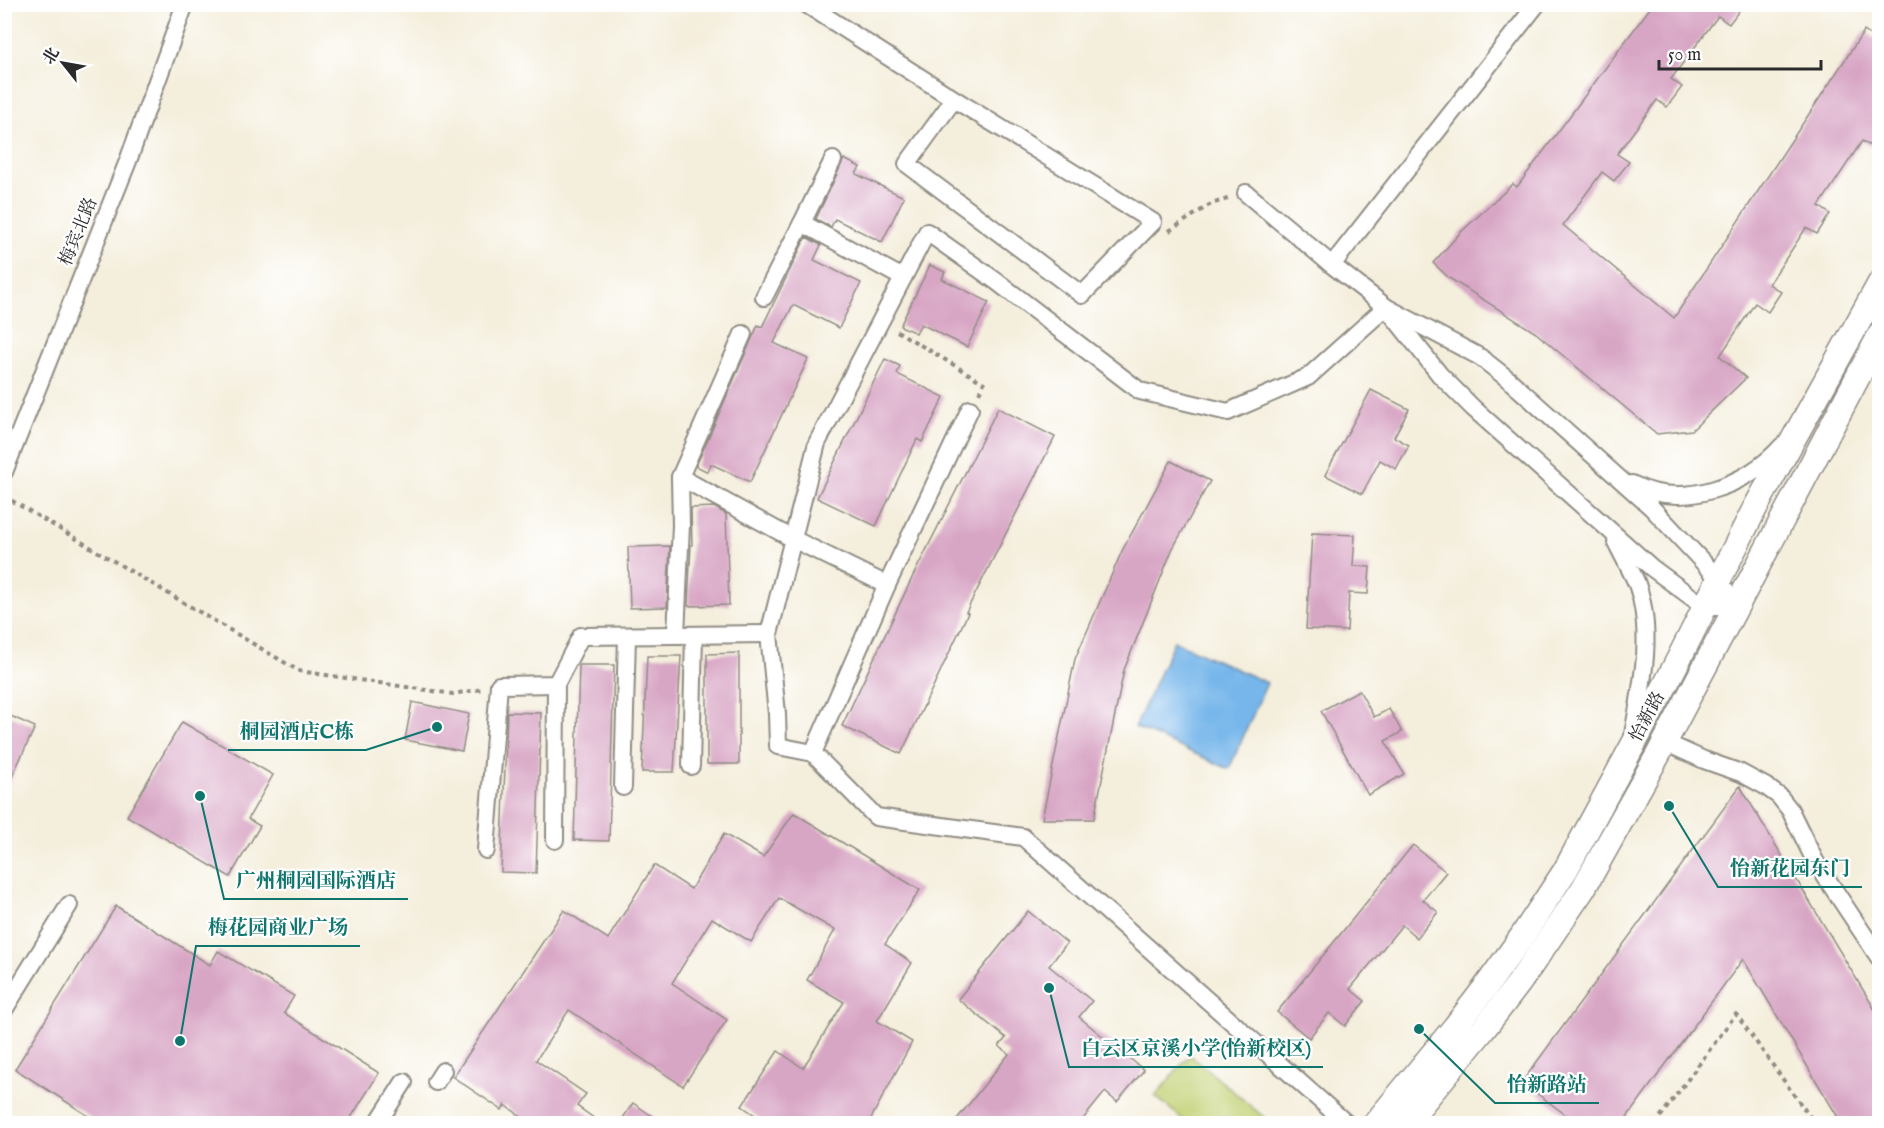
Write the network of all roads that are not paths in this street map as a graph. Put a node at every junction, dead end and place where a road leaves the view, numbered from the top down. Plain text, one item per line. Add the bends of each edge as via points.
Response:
1 (184, 4) edge
2 (807, 4) edge
3 (1537, 4) edge
4 (954, 99) junction
5 (833, 159) dead end
6 (1246, 193) road end
7 (802, 223) junction
8 (1332, 265) junction
9 (903, 278) junction
10 (1880, 283) edge
11 (764, 297) dead end
12 (1386, 307) junction
13 (743, 334) dead end
14 (1880, 335) edge
15 (970, 409) dead end
16 (1802, 422) junction
17 (4, 472) edge
18 (680, 477) junction
19 (1618, 477) junction
20 (1754, 510) junction
21 (1780, 522) junction
22 (1612, 533) junction
23 (793, 539) junction
24 (1719, 579) junction
25 (887, 585) junction
26 (1705, 607) junction
27 (1736, 607) junction
28 (769, 634) junction
29 (676, 635) junction
30 (694, 635) junction
31 (627, 636) junction
32 (556, 684) junction
33 (1664, 742) junction
34 (1629, 752) junction
35 (813, 753) junction
36 (691, 766) dead end
37 (623, 787) dead end
38 (555, 840) dead end
39 (486, 850) dead end
40 (69, 905) dead end
41 (1880, 959) edge
42 (4, 1010) edge
43 (404, 1082) dead end
44 (377, 1124) edge
45 (1347, 1124) edge
46 (1375, 1124) edge
47 (1405, 1124) edge

1 - 17 street, 梅宾北路 via 128,161
2 - 4 street
3 - 8 street
4 - 4 street via 1153,222 1082,295 907,164
5 - 7 street
6 - 8 street
7 - 9 street
7 - 11 street
8 - 12 street
9 - 12 street via 927,232 1140,391 1228,412 1308,377
9 - 23 street via 817,442
10 - 16 main road, 怡新路
12 - 19 street via 1480,357
12 - 22 street via 1448,383
13 - 18 street
14 - 21 main road, 怡新路
15 - 25 street
16 - 19 street via 1761,467 1715,488 1667,495 1645,491
16 - 20 main road, 怡新路
18 - 23 street
18 - 29 street
19 - 24 street
20 - 21 main road
20 - 24 main road, 怡新路
21 - 27 main road, 怡新路
22 - 26 street
22 - 34 street via 1636,582 1645,622 1645,667
23 - 25 street
23 - 28 street
24 - 26 main road, 怡新路
24 - 27 street
25 - 35 street
26 - 27 street
26 - 34 main road, 怡新路
27 - 33 main road, 怡新路
28 - 30 street
28 - 35 street via 778,746
29 - 30 street
29 - 31 street
30 - 36 street
31 - 32 street via 581,636
31 - 37 street
32 - 38 street
32 - 39 street via 500,685
33 - 41 street via 1741,773 1779,796 1815,861
33 - 47 main road, 怡新路 via 1583,889 1548,942 1482,1031
34 - 46 main road, 怡新路 via 1565,871 1521,938 1455,1027
35 - 45 street via 876,817 1023,837
40 - 42 street
43 - 44 street

